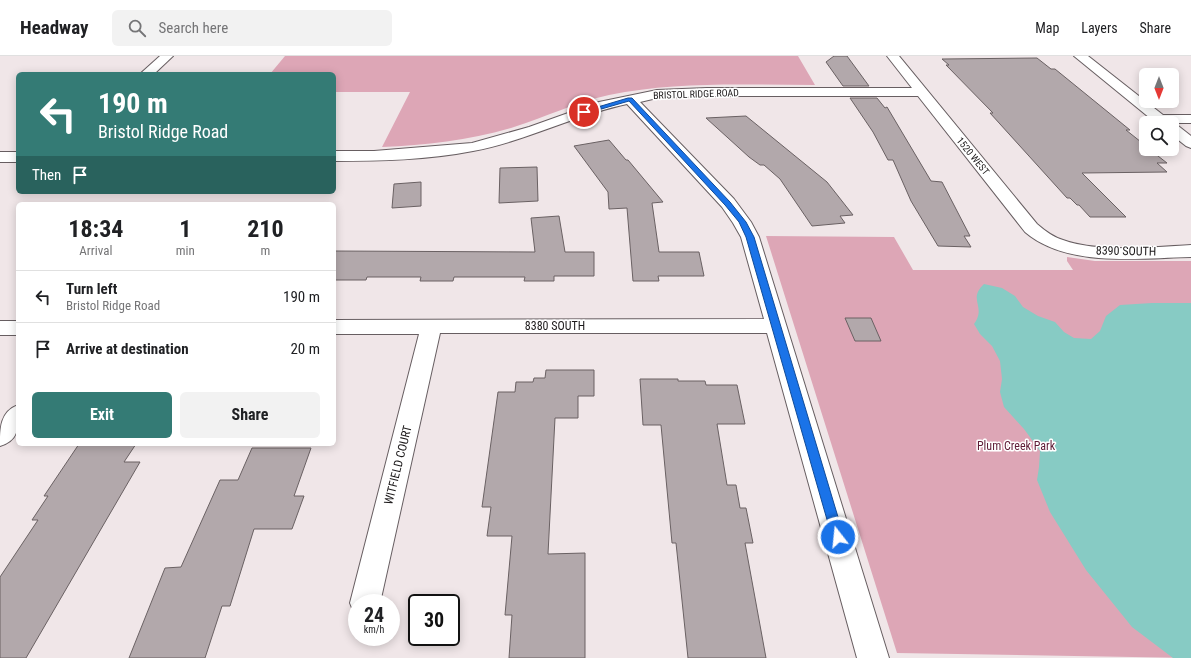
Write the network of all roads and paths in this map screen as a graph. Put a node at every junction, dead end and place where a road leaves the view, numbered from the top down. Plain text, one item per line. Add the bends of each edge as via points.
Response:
1 (166, 56) edge
2 (893, 56) edge
3 (1080, 56) edge
4 (148, 72) edge
5 (922, 92) junction
6 (630, 99) junction
7 (1157, 116) edge
8 (1191, 119) edge
9 (1179, 120) edge
10 (1179, 134) edge
11 (1191, 143) edge
12 (336, 156) edge
13 (0, 157) edge
14 (16, 157) edge
15 (1061, 246) joint
16 (1191, 252) edge
17 (777, 326) junction
18 (336, 327) edge
19 (431, 327) junction
20 (0, 328) edge
21 (16, 328) edge
22 (16, 417) edge
23 (0, 437) edge
24 (367, 594) edge
25 (873, 658) edge

1 - 4 street
2 - 5 street, 1520 WEST
3 - 7 street
5 - 6 street, BRISTOL RIDGE ROAD via 707,92 657,94
5 - 15 street, 1520 WEST via 1031,228 1043,238
6 - 12 street, BRISTOL RIDGE ROAD via 586,111 503,140 473,147 381,156
6 - 17 street via 728,203 742,222 750,237
8 - 9 street
10 - 11 street
13 - 14 street
15 - 16 street, 8390 SOUTH via 1101,252
17 - 19 street, 8380 SOUTH
17 - 25 street
18 - 19 street, 8380 SOUTH
19 - 24 street, WITFIELD COURT
20 - 21 street
22 - 23 street

